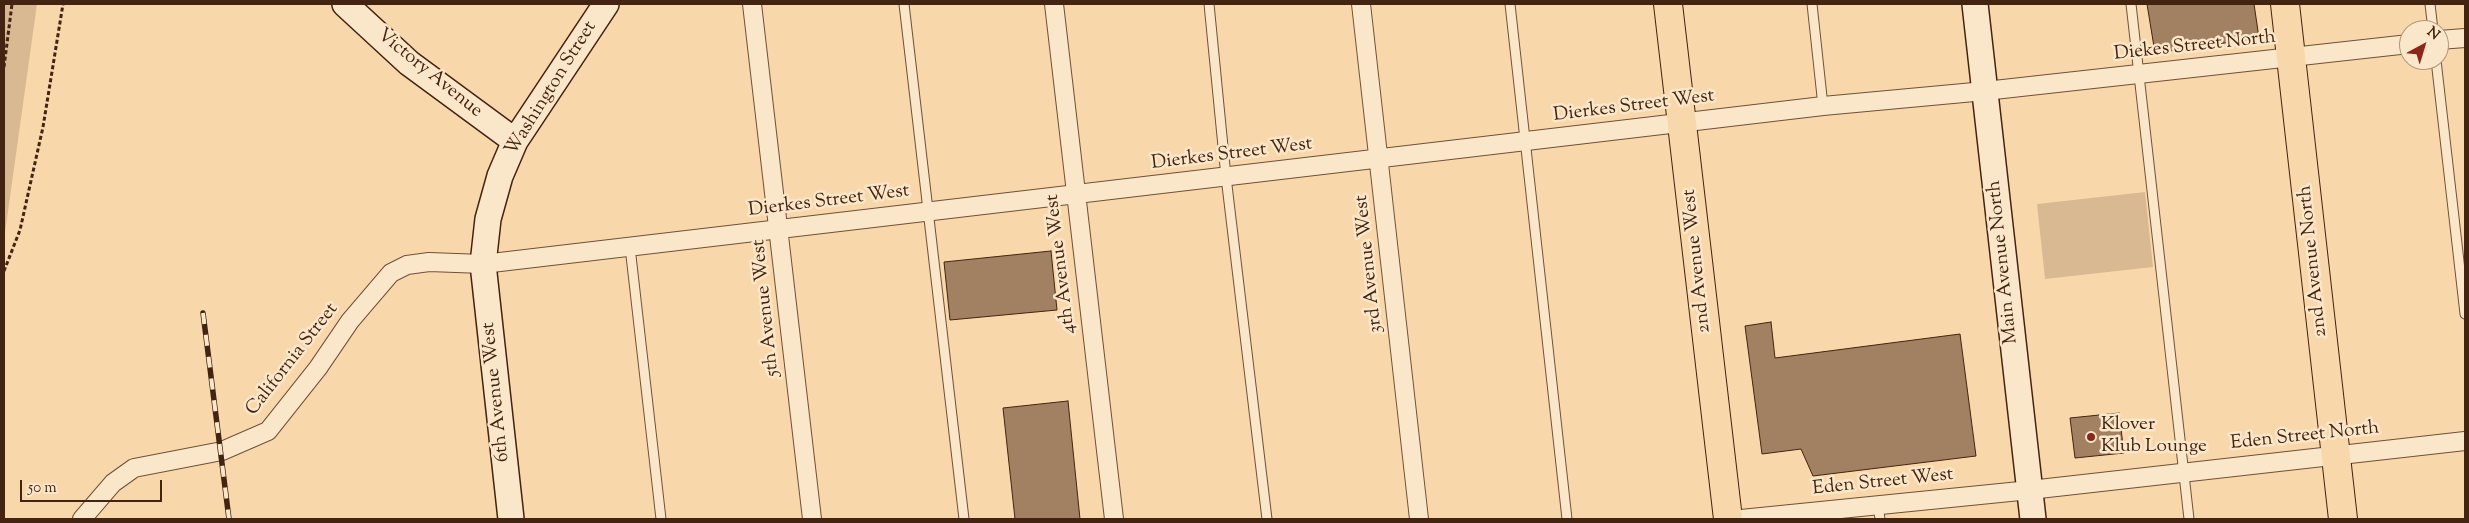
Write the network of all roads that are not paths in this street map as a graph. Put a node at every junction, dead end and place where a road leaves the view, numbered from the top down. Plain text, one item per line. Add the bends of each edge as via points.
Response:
1 (345, 4) edge
2 (606, 4) edge
3 (752, 4) edge
4 (904, 4) edge
5 (1054, 4) edge
6 (1209, 4) edge
7 (1361, 4) edge
8 (1510, 4) edge
9 (1668, 4) edge
10 (1812, 4) edge
11 (1975, 4) edge
12 (2131, 4) edge
13 (2285, 4) edge
14 (2430, 4) edge
15 (2432, 20) edge
16 (2465, 38) edge
17 (2449, 39) edge
18 (2399, 45) edge
19 (2291, 57) junction
20 (2437, 70) edge
21 (2139, 74) junction
22 (1985, 91) junction
23 (1823, 106) junction
24 (1683, 123) junction
25 (515, 141) junction
26 (1526, 141) junction
27 (1380, 159) junction
28 (1226, 176) junction
29 (1075, 194) junction
30 (928, 212) junction
31 (779, 229) junction
32 (630, 247) junction
33 (483, 264) junction
34 (2465, 314) edge
35 (2465, 441) edge
36 (2335, 455) junction
37 (2184, 473) junction
38 (2030, 490) junction
39 (1879, 512) edge
40 (82, 519) edge
41 (511, 519) edge
42 (661, 519) edge
43 (812, 519) edge
44 (964, 519) edge
45 (1114, 519) edge
46 (1268, 519) edge
47 (1419, 519) edge
48 (1567, 519) edge
49 (1728, 519) edge
50 (1741, 519) edge
51 (2033, 519) edge
52 (2189, 519) edge
53 (2342, 519) edge

1 - 25 street, Victory Avenue via 409,63
2 - 25 street, Washington Street
3 - 31 street, 5th Avenue West
4 - 30 lane
5 - 29 street, 4th Avenue West
6 - 28 lane
7 - 27 street, 3rd Avenue West
8 - 26 lane
9 - 24 main road, 2nd Avenue West
10 - 23 lane
11 - 22 street, Main Avenue North
12 - 21 lane
13 - 19 main road, 2nd Avenue North
14 - 15 lane
16 - 17 street
18 - 19 street, Diekes Street North
19 - 21 street, Diekes Street North
19 - 36 main road, 2nd Avenue North
20 - 34 lane
21 - 22 street, Diekes Street North
21 - 37 lane
22 - 23 street, Dierkes Street West
22 - 38 street, Main Avenue North
23 - 24 street, Dierkes Street West
24 - 26 street, Dierkes Street West
24 - 49 main road, 2nd Avenue West
25 - 33 street, Washington Street via 500,176 488,220
26 - 27 street, Dierkes Street West
26 - 48 lane
27 - 28 street, Dierkes Street West
27 - 47 street, 3rd Avenue West
28 - 29 street, Dierkes Street West
28 - 46 lane
29 - 30 street, Dierkes Street West
29 - 45 street, 4th Avenue West
30 - 31 street, Dierkes Street West
30 - 44 lane
31 - 32 street, Dierkes Street West
31 - 43 street, 5th Avenue West
32 - 33 street, Dierkes Street West
32 - 42 lane
33 - 40 street, California Street via 429,262 407,265 391,273 350,321 268,431 222,451 134,468 113,483
33 - 41 street, 6th Avenue West
35 - 36 street, Eden Street North
36 - 37 street, Eden Street North
36 - 53 main road, 2nd Avenue North
37 - 38 street, Eden Street North
37 - 52 lane
38 - 39 street, Eden Street West
38 - 51 street, Main Avenue North
39 - 50 street, Eden Street West

